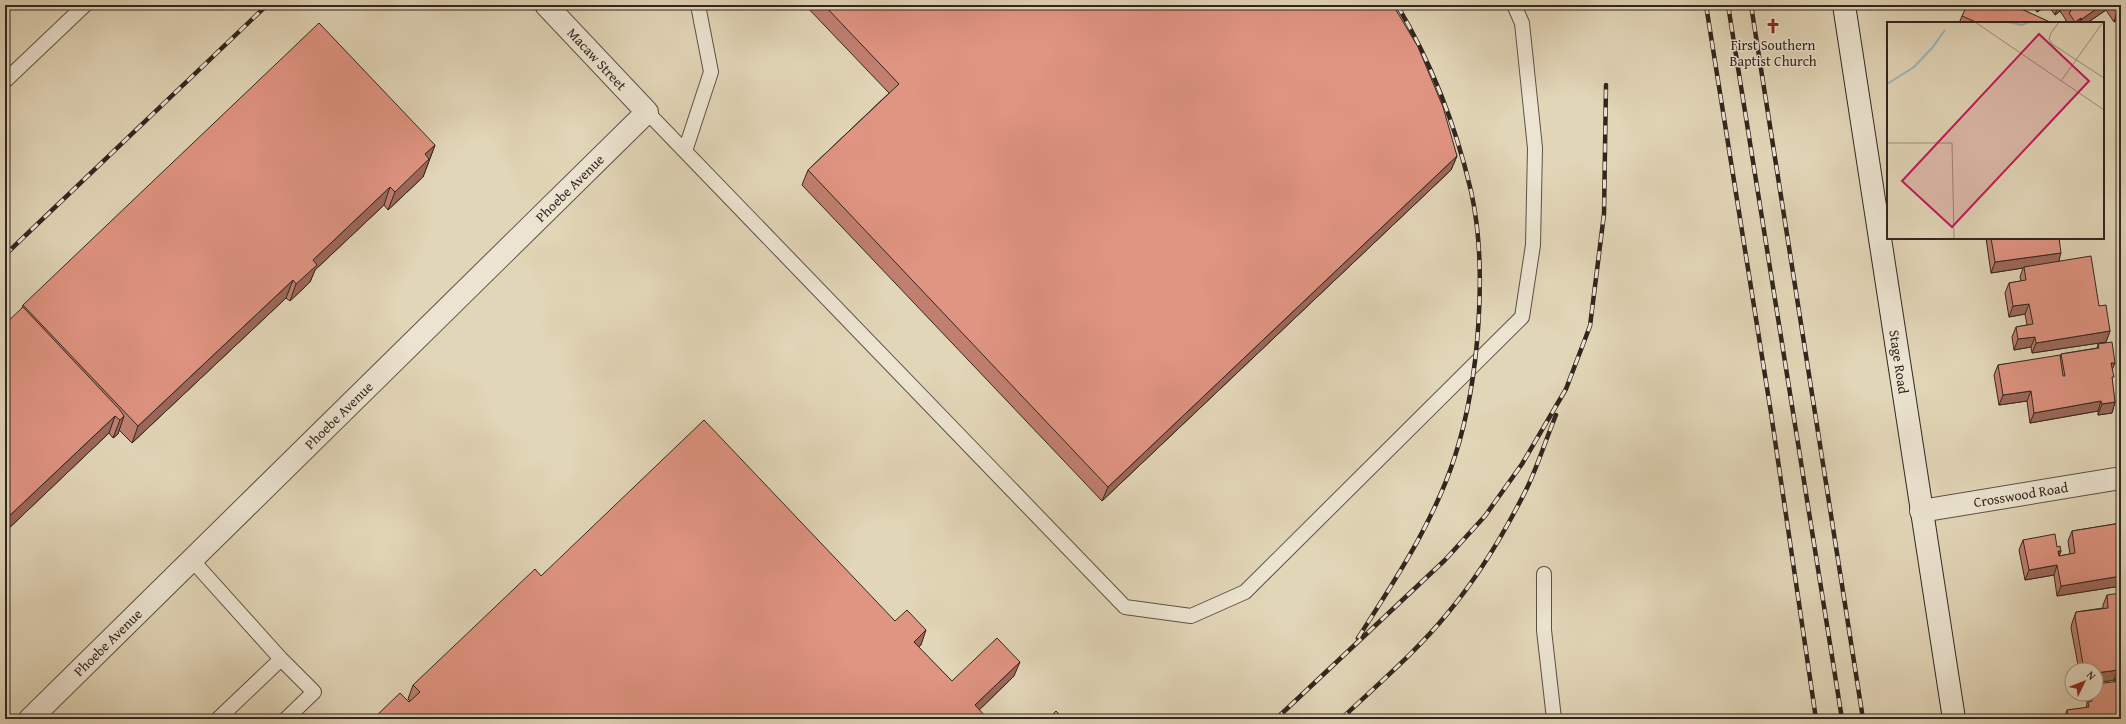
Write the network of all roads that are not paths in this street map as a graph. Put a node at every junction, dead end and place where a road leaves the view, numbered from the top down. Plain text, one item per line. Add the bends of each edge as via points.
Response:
1 (85, 5) edge
2 (546, 5) edge
3 (698, 5) edge
4 (1514, 5) edge
5 (1844, 5) edge
6 (5, 81) edge
7 (647, 112) junction
8 (685, 151) junction
9 (2121, 478) edge
10 (1921, 511) junction
11 (192, 560) junction
12 (1544, 574) dead end
13 (281, 659) junction
14 (30, 719) edge
15 (218, 719) edge
16 (286, 719) edge
17 (1554, 719) edge
18 (1954, 719) edge

1 - 6 lane
2 - 7 street, Macaw Street
3 - 8 lane via 711,72
4 - 8 lane via 1522,23 1535,148 1533,245 1522,317 1245,592 1191,616 1125,606
5 - 10 street, Stage Road
7 - 8 lane
7 - 11 street, Phoebe Avenue
9 - 10 street, Crosswood Road
10 - 18 street, Stage Road
11 - 13 lane
11 - 14 street, Phoebe Avenue
12 - 17 lane via 1544,630
13 - 15 lane
13 - 16 lane via 314,692

